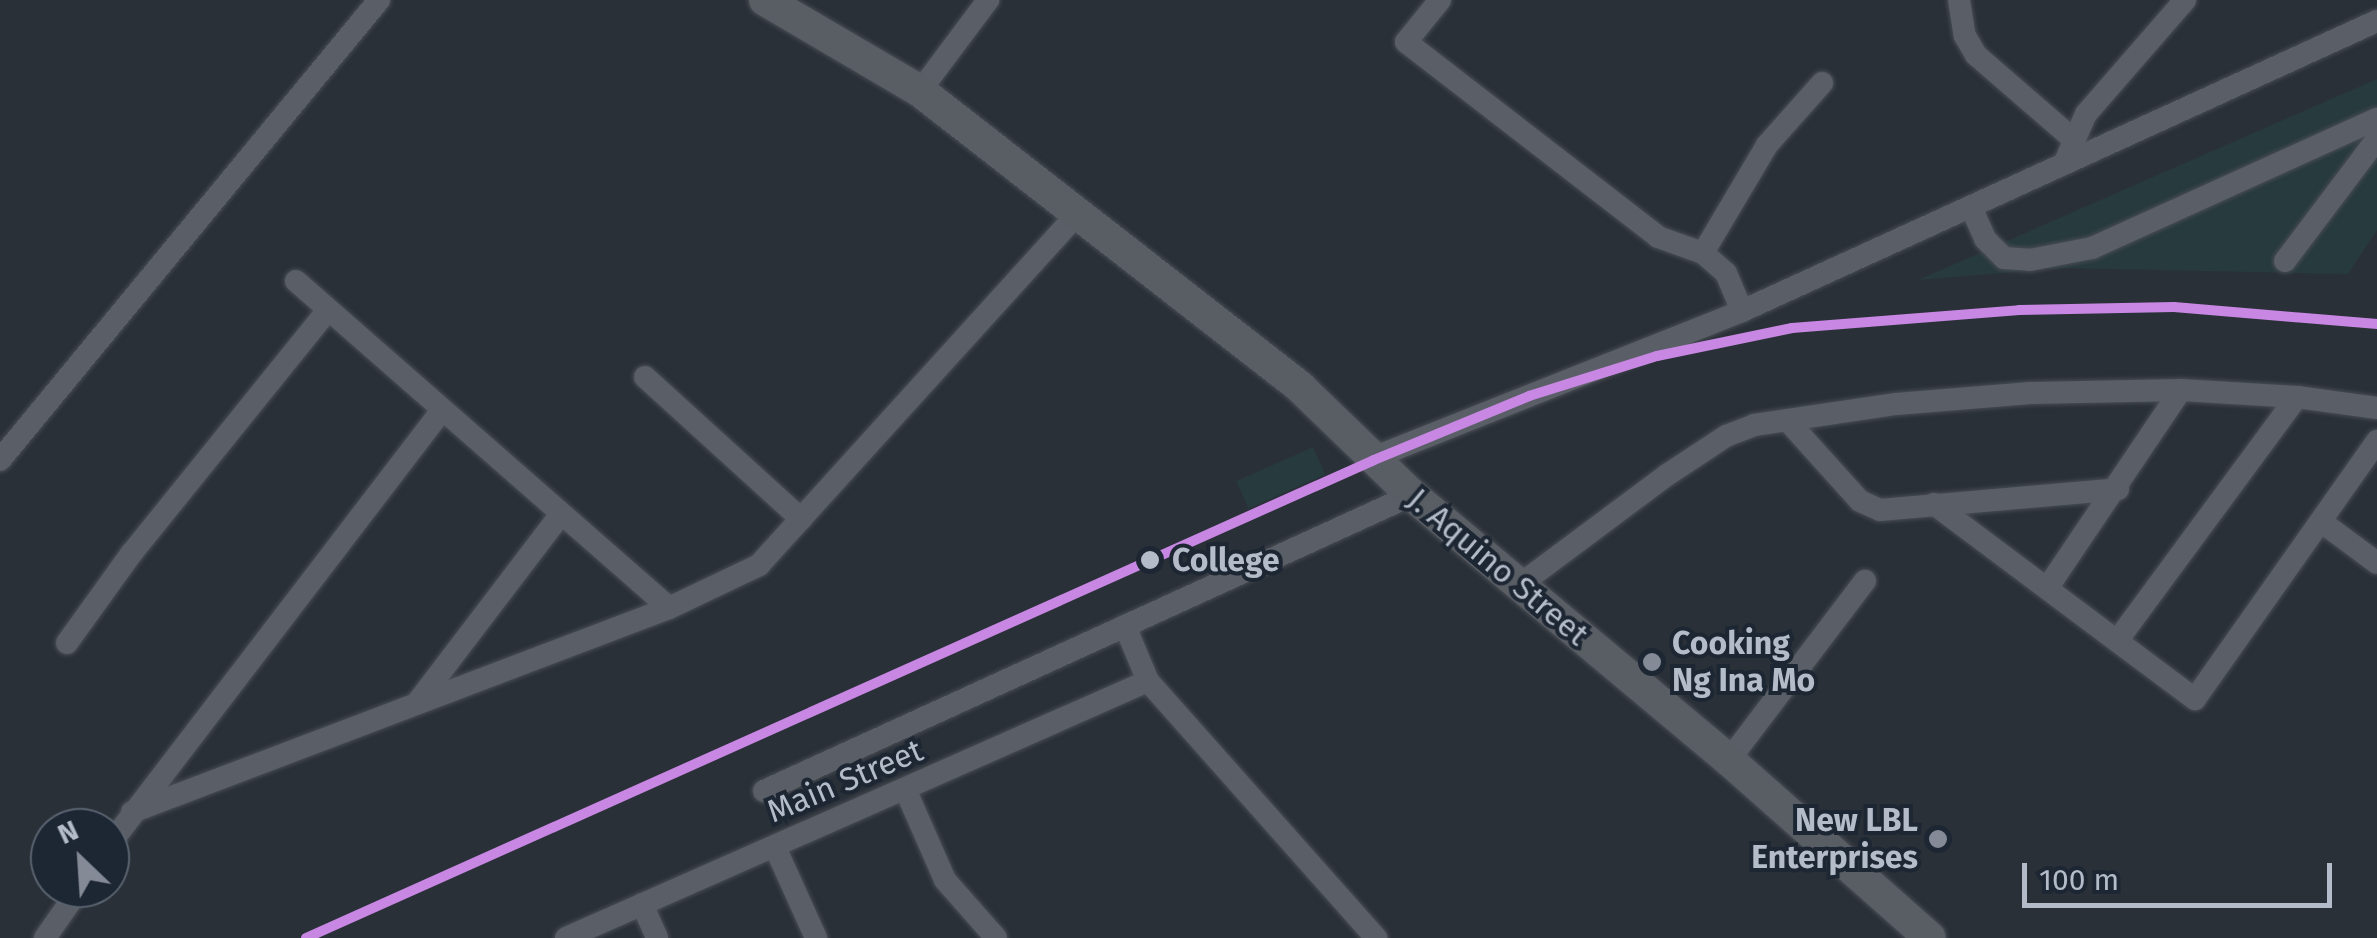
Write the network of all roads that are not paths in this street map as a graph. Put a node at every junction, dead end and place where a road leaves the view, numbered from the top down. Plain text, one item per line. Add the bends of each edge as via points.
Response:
1 (379, 0) edge
2 (765, 0) edge
3 (988, 0) edge
4 (1440, 0) edge
5 (1959, 0) edge
6 (2185, 0) edge
7 (2377, 21) edge
8 (1822, 83) dead end
9 (920, 91) junction
10 (2377, 118) edge
11 (2074, 139) junction
12 (2377, 139) edge
13 (2064, 164) junction
14 (1971, 207) junction
15 (1080, 211) junction
16 (1703, 252) junction
17 (2285, 261) dead end
18 (296, 281) dead end
19 (327, 311) junction
20 (1742, 311) junction
21 (645, 377) dead end
22 (2181, 390) junction
23 (2297, 397) junction
24 (2377, 408) edge
25 (442, 410) junction
26 (1787, 420) junction
27 (2374, 451) edge
28 (1373, 458) junction
29 (0, 460) edge
30 (2118, 489) junction
31 (1412, 495) junction
32 (1934, 504) junction
33 (560, 515) junction
34 (801, 519) junction
35 (2322, 523) junction
36 (2377, 563) edge
37 (1865, 580) dead end
38 (1518, 586) junction
39 (2048, 587) junction
40 (669, 608) junction
41 (1125, 626) junction
42 (2117, 641) junction
43 (66, 644) dead end
44 (1148, 682) junction
45 (416, 703) junction
46 (1729, 760) junction
47 (764, 791) dead end
48 (906, 791) junction
49 (132, 812) junction
50 (130, 815) edge
51 (775, 846) junction
52 (642, 904) junction
53 (66, 908) edge
54 (45, 938) edge
55 (566, 938) edge
56 (657, 938) edge
57 (816, 938) edge
58 (996, 938) edge
59 (1376, 938) edge
60 (1930, 938) edge

1 - 29 street
2 - 9 street, J. Aquino Street
3 - 9 street
4 - 16 street via 1406,42 1658,237
5 - 11 street via 1976,56
6 - 11 street via 2086,114
7 - 13 street
8 - 16 street via 1766,145
9 - 15 street, J. Aquino Street
10 - 14 street via 2092,248 2004,258 1985,239
11 - 13 street
12 - 17 street
13 - 14 street
14 - 20 street
15 - 28 street, J. Aquino Street via 1300,388
15 - 34 street
16 - 20 street via 1726,273
18 - 19 street
19 - 25 street
19 - 43 street
20 - 28 street
21 - 34 street
22 - 23 street
22 - 26 street via 2031,393
22 - 30 street
23 - 24 street
23 - 42 street
25 - 33 street
25 - 49 street
26 - 32 street via 1860,501 1880,510
26 - 38 street via 1726,436
27 - 35 street
28 - 31 street, J. Aquino Street
30 - 32 street
30 - 39 street
31 - 38 street, J. Aquino Street
31 - 41 street
32 - 39 street
33 - 40 street
33 - 45 street
34 - 40 street via 759,565
35 - 36 street
35 - 42 street via 2195,698
37 - 46 street
38 - 46 street, J. Aquino Street
39 - 42 street
40 - 45 street
41 - 44 street
41 - 47 street
44 - 48 street, Main Street
44 - 59 street
45 - 49 street
46 - 60 street, J. Aquino Street
48 - 51 street, Main Street
48 - 58 street via 944,880
49 - 50 street
51 - 52 street, Main Street
51 - 57 street
52 - 55 street, Main Street
52 - 56 street
53 - 54 street

